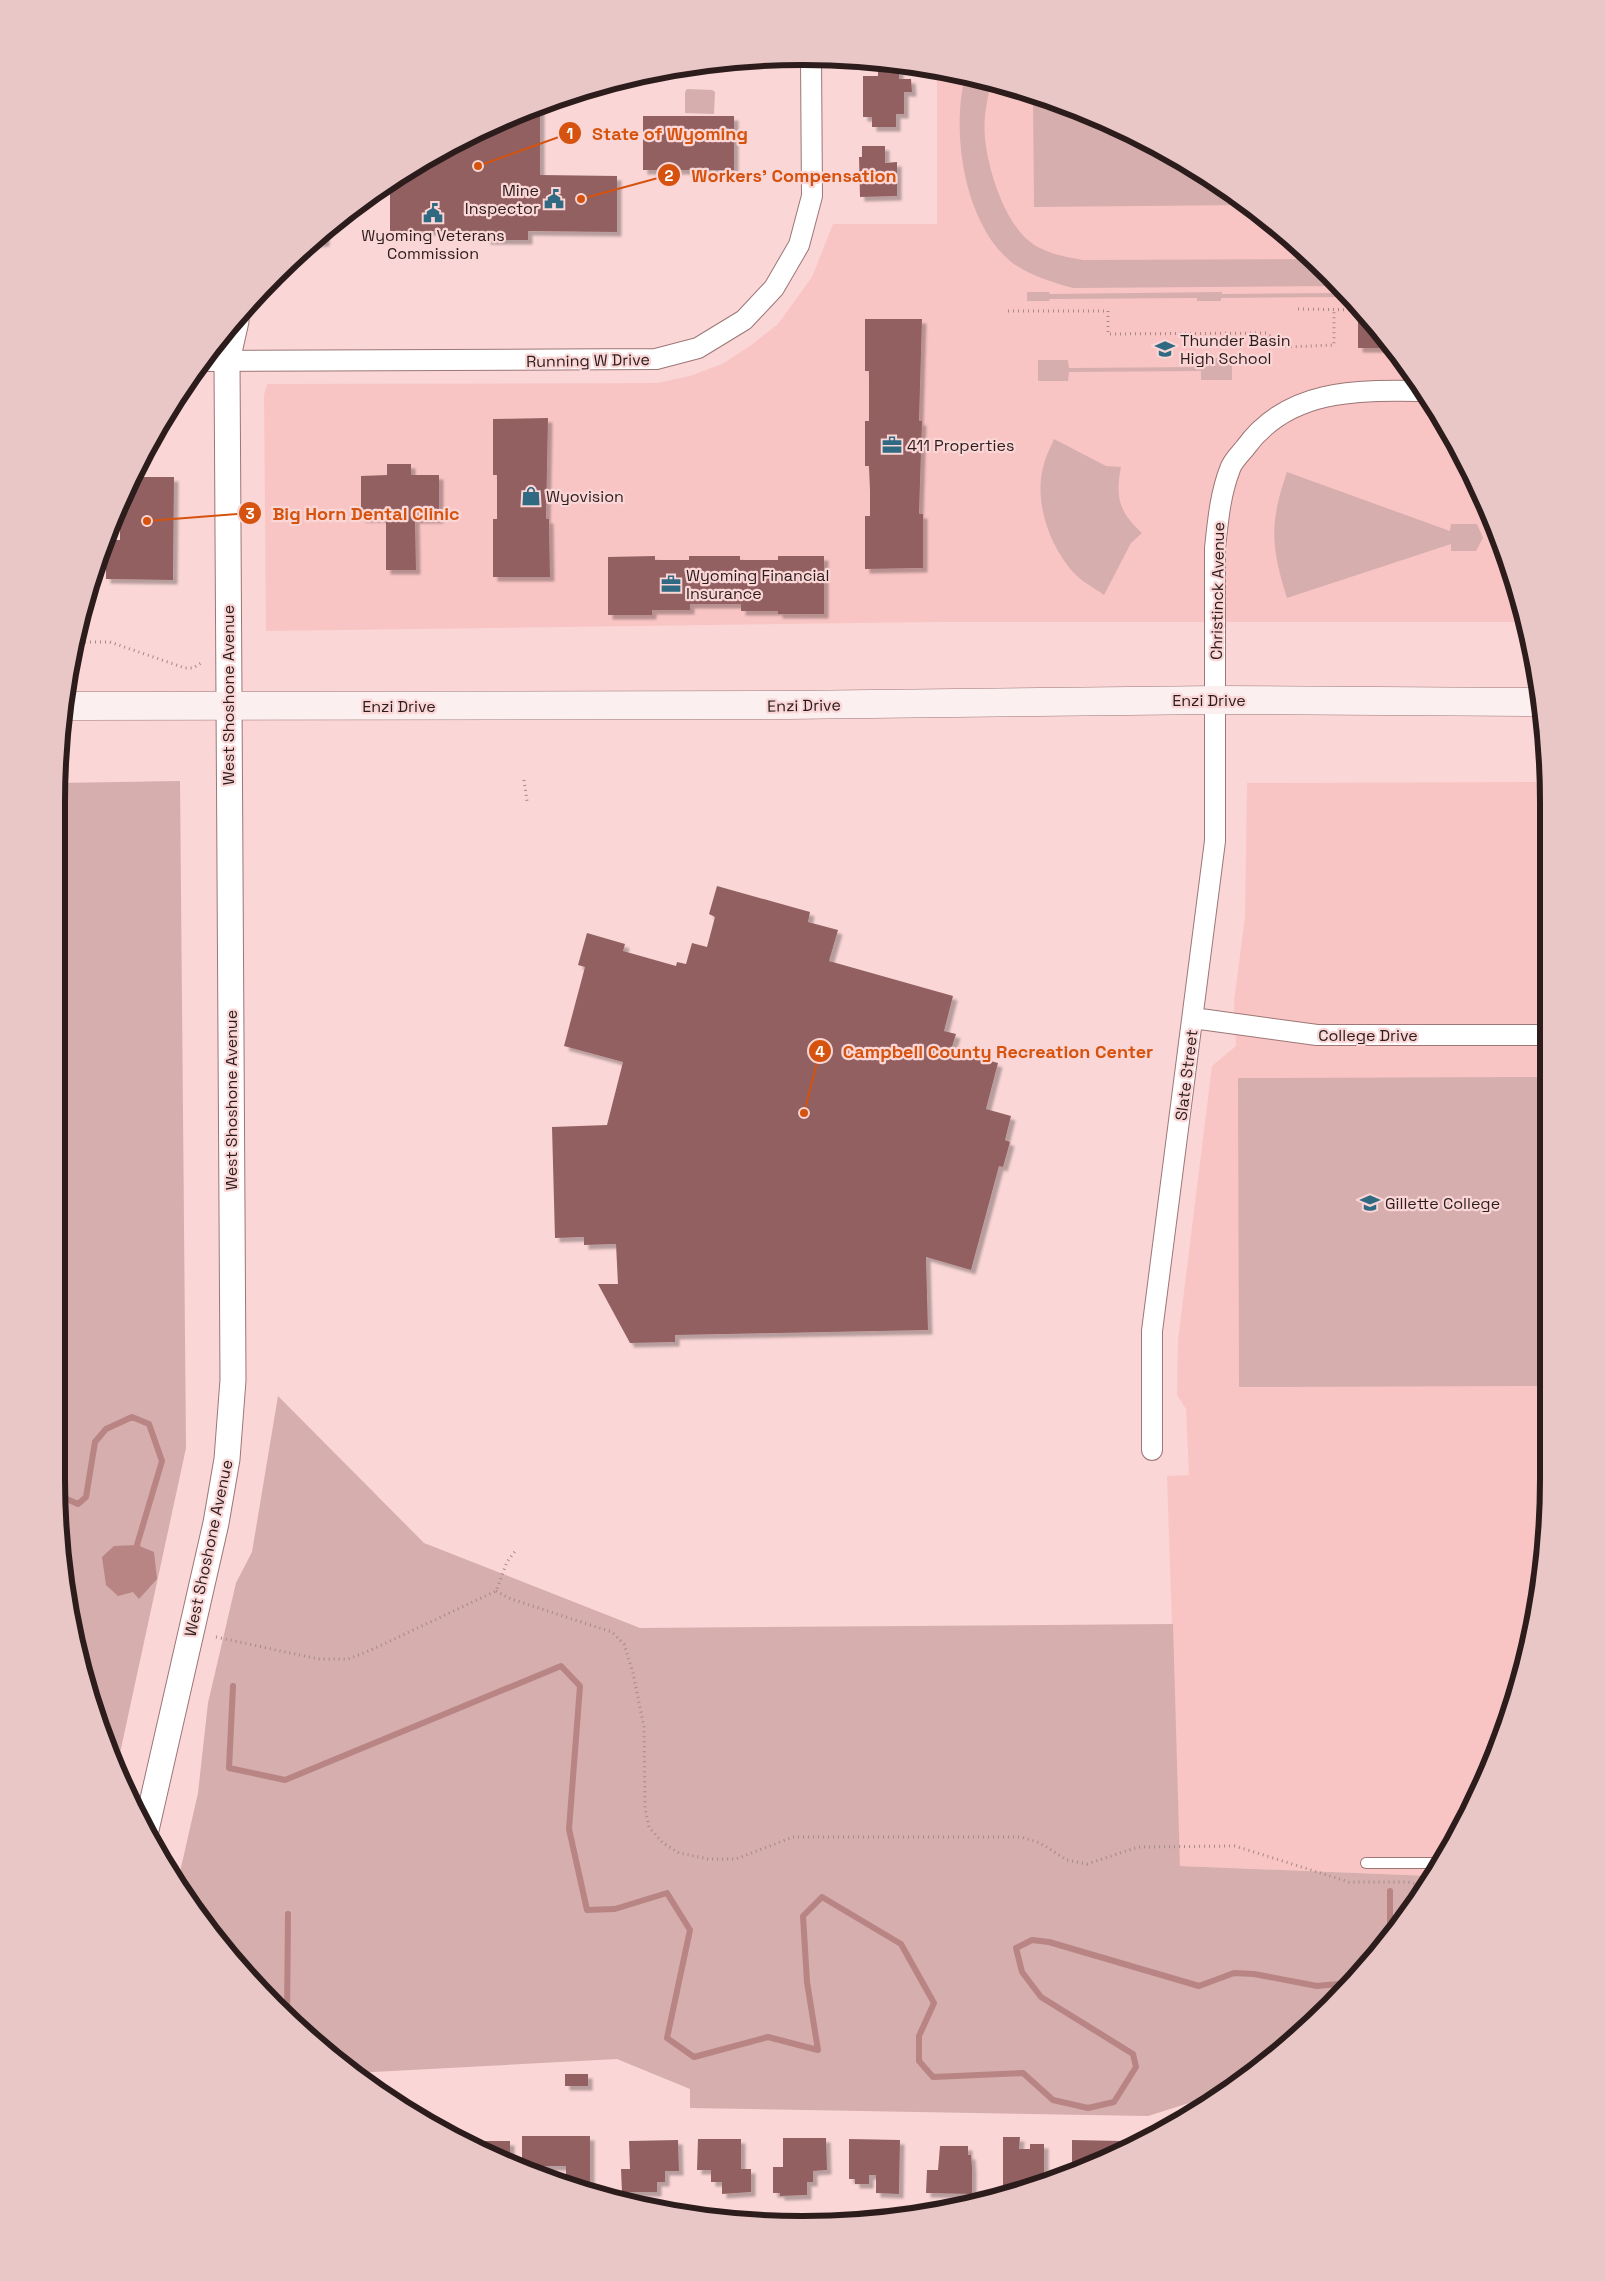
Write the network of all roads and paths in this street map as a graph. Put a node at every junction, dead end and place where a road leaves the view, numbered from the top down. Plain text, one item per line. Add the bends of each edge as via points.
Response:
1 (811, 65) edge
2 (1298, 309) dead end
3 (1334, 310) junction
4 (1351, 310) edge
5 (1008, 311) dead end
6 (223, 350) edge
7 (1414, 391) edge
8 (83, 642) edge
9 (201, 663) dead end
10 (1216, 700) junction
11 (1533, 702) edge
12 (71, 706) edge
13 (228, 706) junction
14 (524, 780) dead end
15 (527, 801) dead end
16 (1193, 1018) junction
17 (1540, 1035) edge
18 (1152, 1450) dead end
19 (516, 1550) dead end
20 (496, 1591) junction
21 (216, 1637) dead end
22 (149, 1819) edge
23 (1366, 1863) dead end
24 (1431, 1864) edge
25 (1418, 1885) edge

1 - 6 street, Running W Drive via 812,196 799,245 774,288 744,320 698,348 656,359
2 - 3 path
3 - 4 path
3 - 5 path via 1334,345 1288,346 1266,333 1108,334 1108,311
6 - 13 street, West Shoshone Avenue
7 - 10 street, Christinck Avenue via 1330,394 1294,406 1255,433 1230,467 1220,502 1215,548
8 - 9 path via 110,642 185,668 194,668
10 - 11 main road, Enzi Drive
10 - 13 main road, Enzi Drive
10 - 16 street, Slate Street via 1215,841
12 - 13 main road, Enzi Drive
13 - 22 street, West Shoshone Avenue via 234,1380 227,1459 216,1523
14 - 15 path
16 - 17 street, College Drive via 1317,1035
16 - 18 street, Slate Street via 1152,1331
19 - 20 path
20 - 21 path via 348,1659 318,1659
20 - 25 path via 511,1599 612,1632 624,1644 644,1727 645,1808 649,1827 663,1843 679,1853 708,1859 736,1859 793,1837 1021,1837 1040,1843 1067,1860 1086,1864 1138,1847 1235,1846 1349,1882
23 - 24 lane

